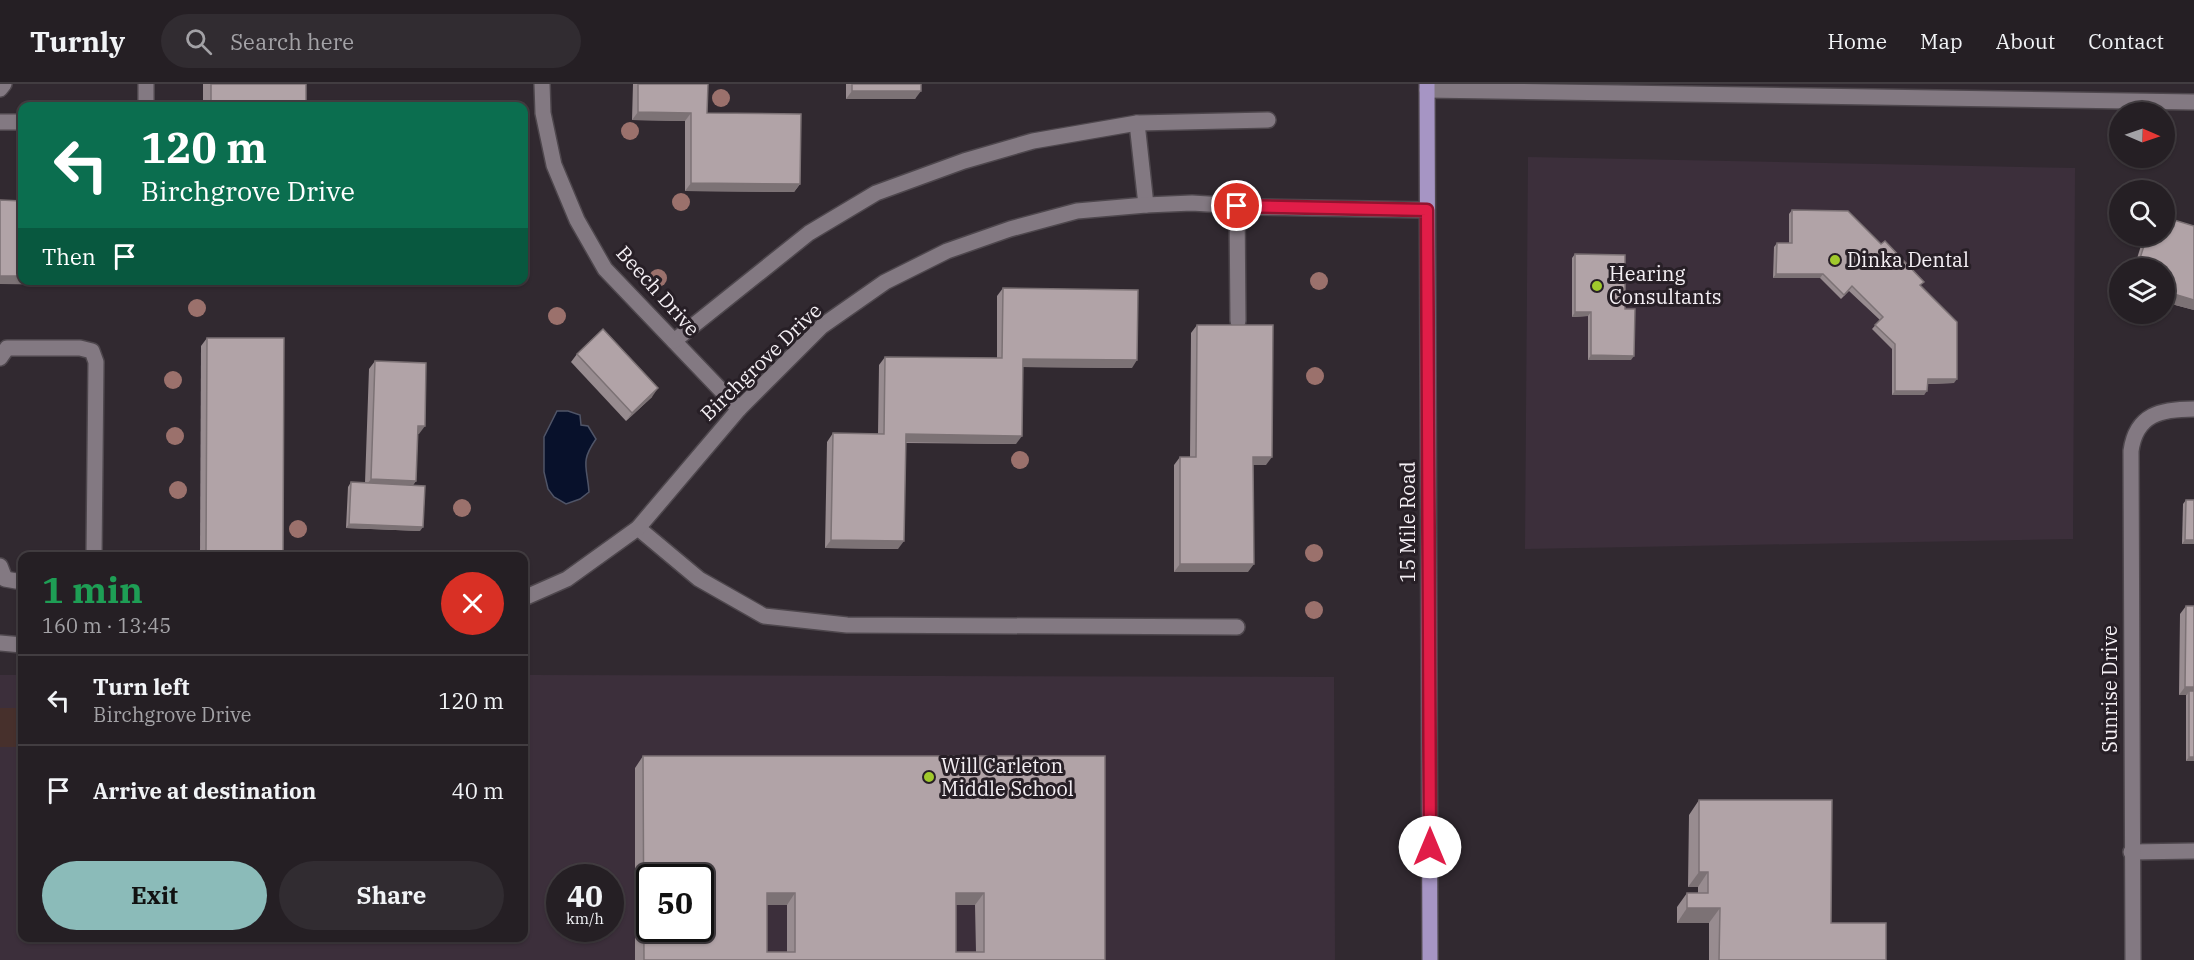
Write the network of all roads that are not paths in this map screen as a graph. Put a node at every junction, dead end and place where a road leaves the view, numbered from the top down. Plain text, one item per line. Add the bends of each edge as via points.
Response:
1 (3, 84) edge
2 (146, 84) edge
3 (542, 84) edge
4 (1427, 87) edge
5 (0, 89) edge
6 (146, 102) edge
7 (2194, 102) edge
8 (1268, 120) dead end
9 (0, 122) edge
10 (18, 122) edge
11 (1137, 123) junction
12 (1146, 206) junction
13 (1237, 206) junction
14 (1427, 210) junction
15 (1238, 321) dead end
16 (674, 341) junction
17 (0, 358) edge
18 (739, 409) junction
19 (2194, 409) edge
20 (638, 528) junction
21 (94, 552) edge
22 (0, 566) edge
23 (18, 581) edge
24 (528, 596) edge
25 (1237, 627) dead end
26 (0, 643) edge
27 (18, 645) edge
28 (2194, 851) edge
29 (2131, 852) junction
30 (1430, 960) edge
31 (2133, 960) edge

1 - 5 street
2 - 6 street
3 - 16 street, Beech Drive via 543,114 554,165 577,220 605,269
4 - 7 street
4 - 14 main road, 15 Mile Road
8 - 11 street
9 - 10 street
11 - 12 street
11 - 16 street via 1033,141 876,193 809,233
12 - 13 street, Birchgrove Drive
12 - 18 street, Birchgrove Drive via 1077,211 947,251 885,282 822,326
13 - 14 street, Birchgrove Drive
13 - 15 street
14 - 30 main road, 15 Mile Road
16 - 18 street, Beech Drive
17 - 21 street via 6,348 92,351 96,362
18 - 20 street, Birchgrove Drive
19 - 29 street, Sunrise Drive via 2164,411 2145,421 2133,438 2131,451
20 - 24 street, Birchgrove Drive via 567,579
20 - 25 street via 699,579 764,616 847,625
22 - 23 street via 5,579
26 - 27 street
28 - 29 street
29 - 31 street, Sunrise Drive

